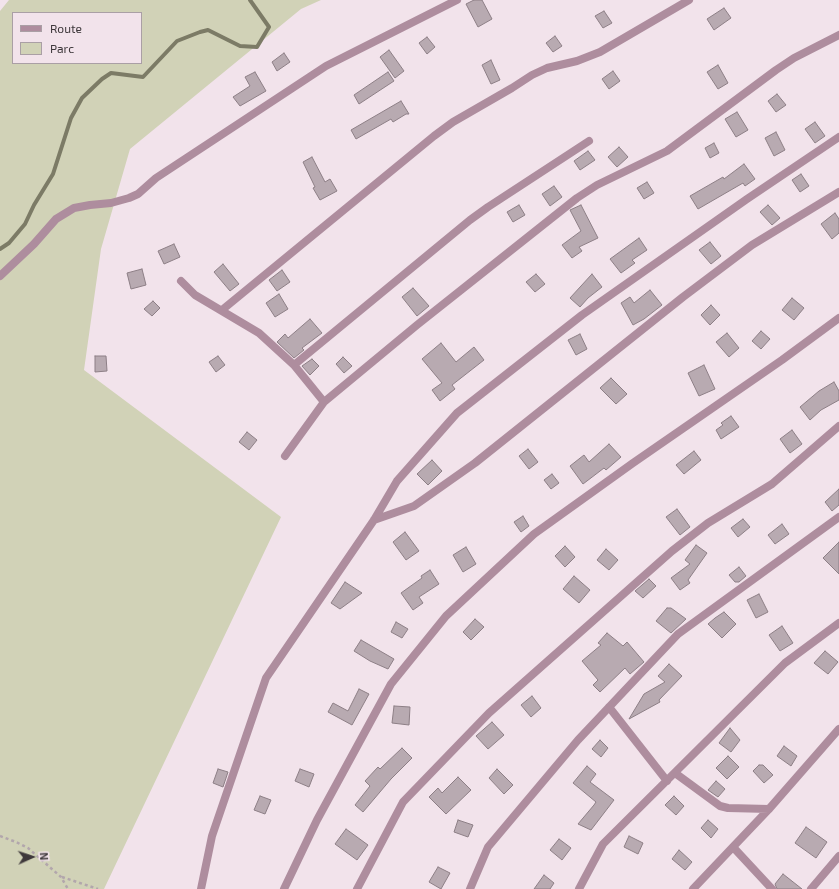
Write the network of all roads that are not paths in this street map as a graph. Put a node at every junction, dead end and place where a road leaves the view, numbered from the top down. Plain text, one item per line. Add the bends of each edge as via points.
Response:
1 (457, 0) edge
2 (689, 0) edge
3 (839, 35) edge
4 (839, 138) edge
5 (589, 141) dead end
6 (839, 192) edge
7 (0, 276) edge
8 (181, 281) dead end
9 (222, 310) junction
10 (839, 318) edge
11 (294, 365) junction
12 (324, 402) junction
13 (839, 426) edge
14 (285, 456) dead end
15 (839, 517) edge
16 (374, 520) junction
17 (839, 623) edge
18 (609, 707) junction
19 (839, 729) edge
20 (675, 773) junction
21 (667, 781) junction
22 (769, 809) junction
23 (733, 847) junction
24 (839, 856) edge
25 (201, 889) edge
26 (284, 889) edge
27 (357, 889) edge
28 (470, 889) edge
29 (579, 889) edge
30 (693, 889) edge
31 (772, 889) edge
32 (811, 889) edge

1 - 7 street via 326,66 156,178 138,194 111,203 74,208 56,218 34,244
2 - 9 street via 600,52 532,75 453,122
3 - 12 street via 776,70 668,150 597,185 577,198
4 - 16 street via 582,315 457,413 397,482
5 - 11 street via 470,220
6 - 16 street via 752,244 682,296 475,463 414,506
8 - 9 street via 196,295
9 - 11 street via 259,333
10 - 26 street via 534,534 446,616 391,684 317,820
11 - 12 street
12 - 14 street
13 - 27 street via 772,484 708,523 672,551 489,713 403,802
15 - 18 street via 678,634
16 - 25 street via 266,678 212,836
17 - 20 street via 785,663
18 - 21 street
18 - 28 street via 488,847
19 - 22 street
20 - 21 street
20 - 22 street via 720,806
21 - 29 street via 603,844
22 - 23 street
23 - 30 street
23 - 31 street
24 - 32 street

